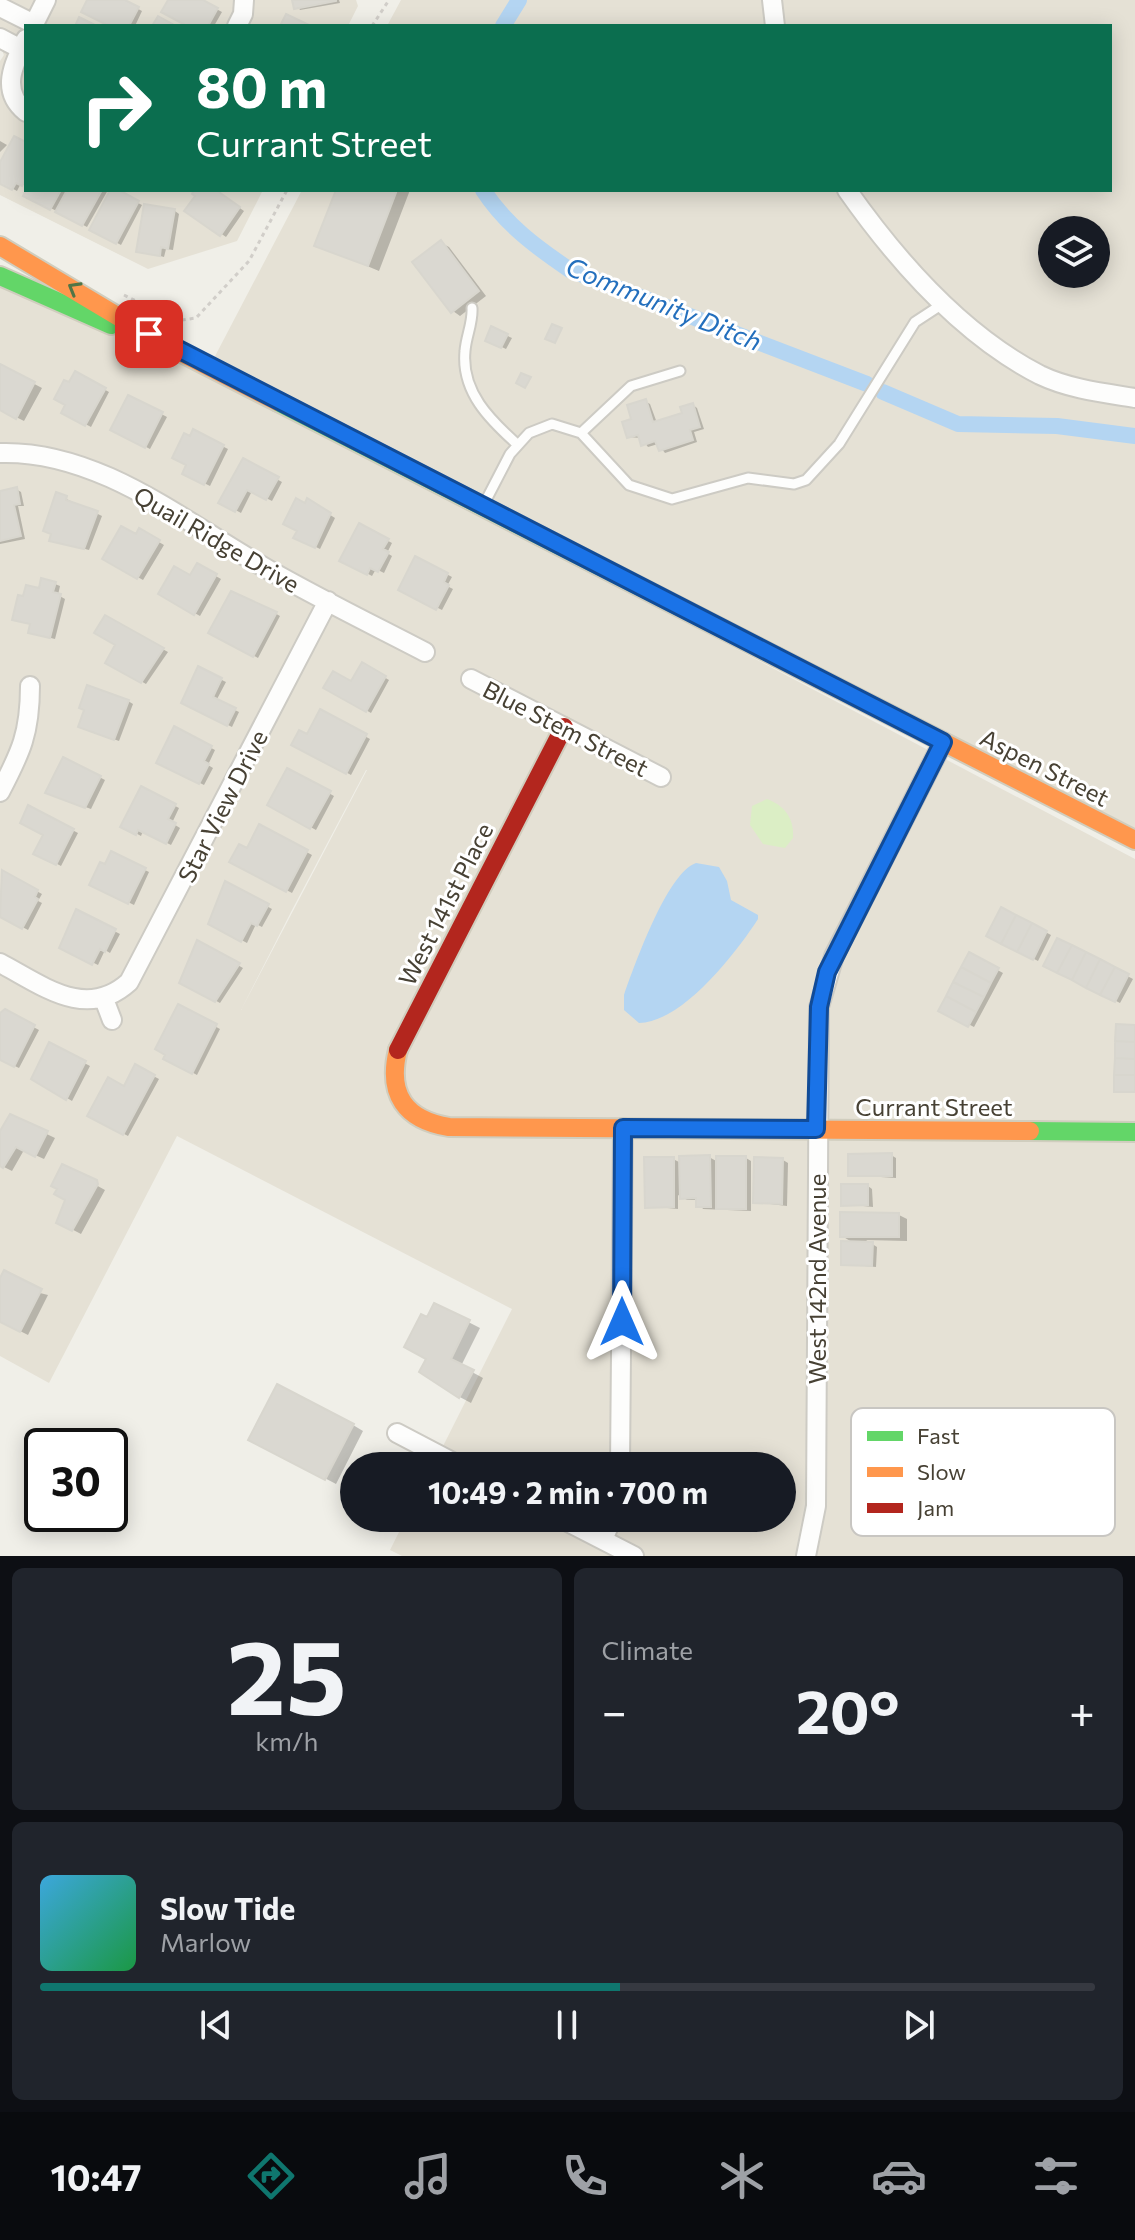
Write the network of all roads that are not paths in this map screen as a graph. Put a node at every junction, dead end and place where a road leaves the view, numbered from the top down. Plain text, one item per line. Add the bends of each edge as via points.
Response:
1 (46, 0) edge
2 (244, 0) edge
3 (772, 0) edge
4 (0, 7) edge
5 (34, 24) edge
6 (238, 24) edge
7 (775, 24) edge
8 (24, 31) edge
9 (24, 35) edge
10 (0, 38) edge
11 (24, 45) edge
12 (24, 110) edge
13 (848, 192) edge
14 (0, 246) edge
15 (0, 276) edge
16 (944, 303) junction
17 (472, 308) dead end
18 (164, 344) junction
19 (680, 371) dead end
20 (1135, 398) edge
21 (581, 433) junction
22 (518, 445) junction
23 (0, 453) edge
24 (483, 506) junction
25 (328, 601) junction
26 (425, 652) dead end
27 (471, 679) dead end
28 (30, 686) dead end
29 (564, 727) junction
30 (943, 742) junction
31 (661, 777) dead end
32 (0, 792) edge
33 (1135, 840) edge
34 (0, 963) edge
35 (104, 999) junction
36 (112, 1020) dead end
37 (403, 1107) joint
38 (623, 1128) junction
39 (816, 1129) junction
40 (1135, 1132) edge
41 (397, 1433) dead end
42 (433, 1452) edge
43 (620, 1452) edge
44 (587, 1532) edge
45 (606, 1532) edge
46 (603, 1540) junction
47 (634, 1556) edge
48 (806, 1556) edge

1 - 5 street
2 - 6 street
3 - 7 street
4 - 8 street
9 - 10 street
11 - 12 street via 8,83 15,103
13 - 16 street via 889,246
18 -> 14 street, Aspen Street
15 - 18 street, Aspen Street
16 - 20 street via 979,334 1040,374
16 - 21 lane via 915,322 839,444 806,480 794,484 748,478 672,499 629,485
17 - 22 lane via 466,377 479,405
18 - 24 street, Aspen Street
19 - 21 lane via 631,386
21 - 22 lane via 552,424 529,433
22 - 24 lane
23 - 25 street, Quail Ridge Drive via 50,455 103,474
24 - 30 street, Aspen Street
25 - 26 street, Quail Ridge Drive
25 - 35 street, Star View Drive via 136,972
27 - 29 street, Blue Stem Street
28 - 32 street via 24,746
29 - 31 street, Blue Stem Street
29 - 37 street, West 141st Place via 398,1049 392,1080
30 - 33 street, Aspen Street
30 - 39 street, West 142nd Avenue via 827,972 819,1007
34 - 35 street via 68,998
35 - 36 street
37 - 38 street, Currant Street via 435,1126
38 - 39 street, Currant Street
38 - 43 street
39 - 40 street, Currant Street
39 - 48 street, West 142nd Avenue via 816,1506
41 - 42 street
44 - 46 street
45 - 46 street
46 - 47 street

